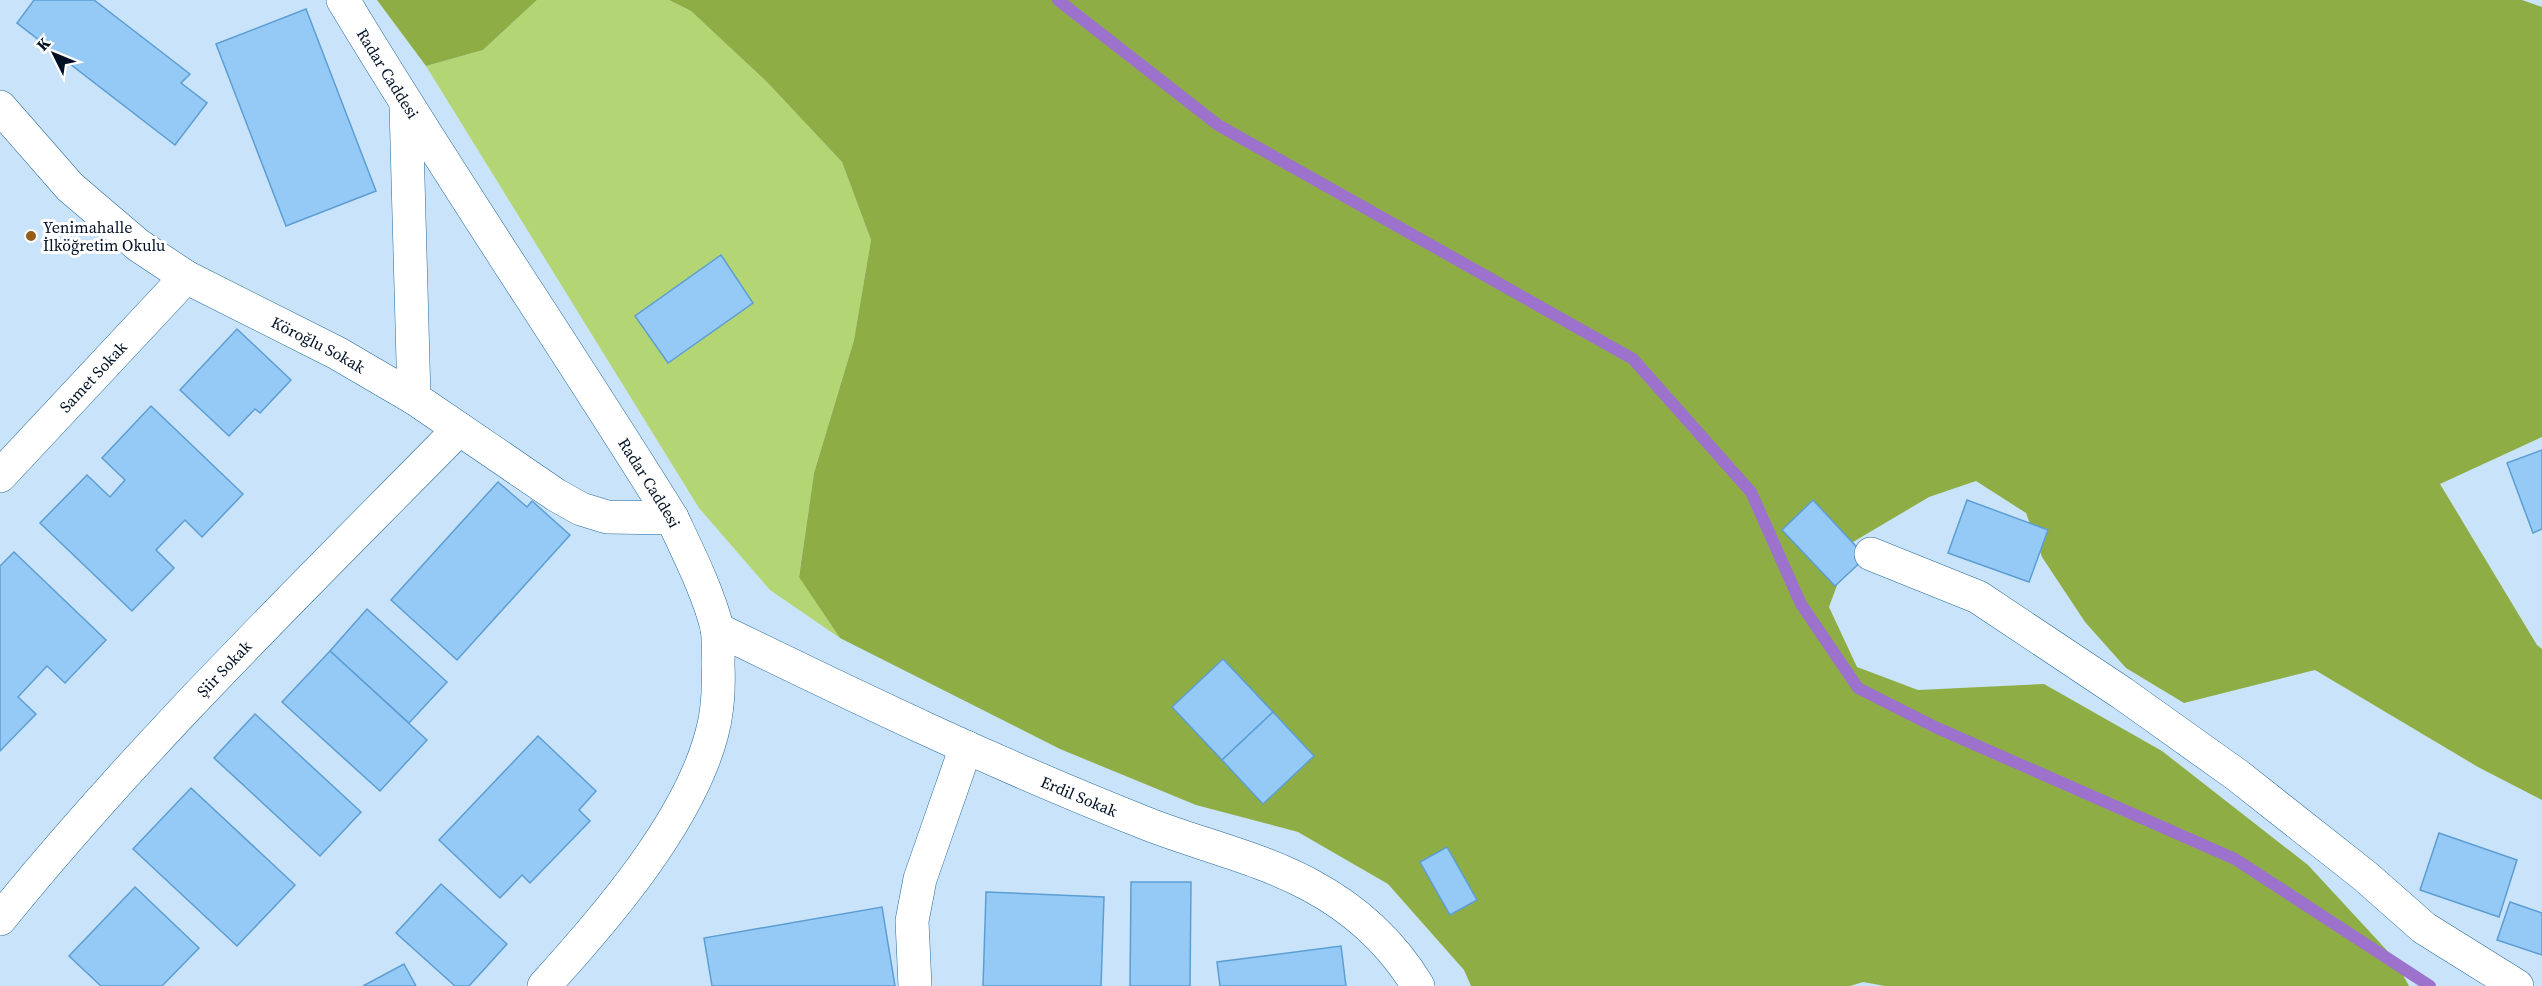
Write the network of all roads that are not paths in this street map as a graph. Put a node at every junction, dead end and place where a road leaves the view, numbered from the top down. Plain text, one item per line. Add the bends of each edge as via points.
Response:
1 (343, 0) edge
2 (406, 106) junction
3 (0, 107) edge
4 (186, 277) junction
5 (414, 398) junction
6 (459, 429) junction
7 (0, 476) edge
8 (672, 518) junction
9 (1871, 554) dead end
10 (717, 629) junction
11 (966, 747) junction
12 (0, 919) edge
13 (544, 986) edge
14 (915, 986) edge
15 (1418, 986) edge
16 (2517, 986) edge

1 - 2 street, Radar Caddesi
2 - 5 street
2 - 8 street, Radar Caddesi
3 - 4 street, Köroğlu Sokak via 95,210
4 - 5 street, Köroğlu Sokak via 337,353
4 - 7 street, Samet Sokak
5 - 6 street, Köroğlu Sokak
6 - 8 street, Köroğlu Sokak via 581,509 607,517
6 - 12 street, Şiir Sokak via 138,759
8 - 10 street, Radar Caddesi
9 - 16 street via 1978,597 2122,693 2237,775 2424,928
10 - 11 street, Erdil Sokak
10 - 13 street, Radar Caddesi via 719,684 712,732 699,773 634,878
11 - 14 street via 920,879 912,921
11 - 15 street, Erdil Sokak via 1142,822 1268,865 1311,886 1381,936

